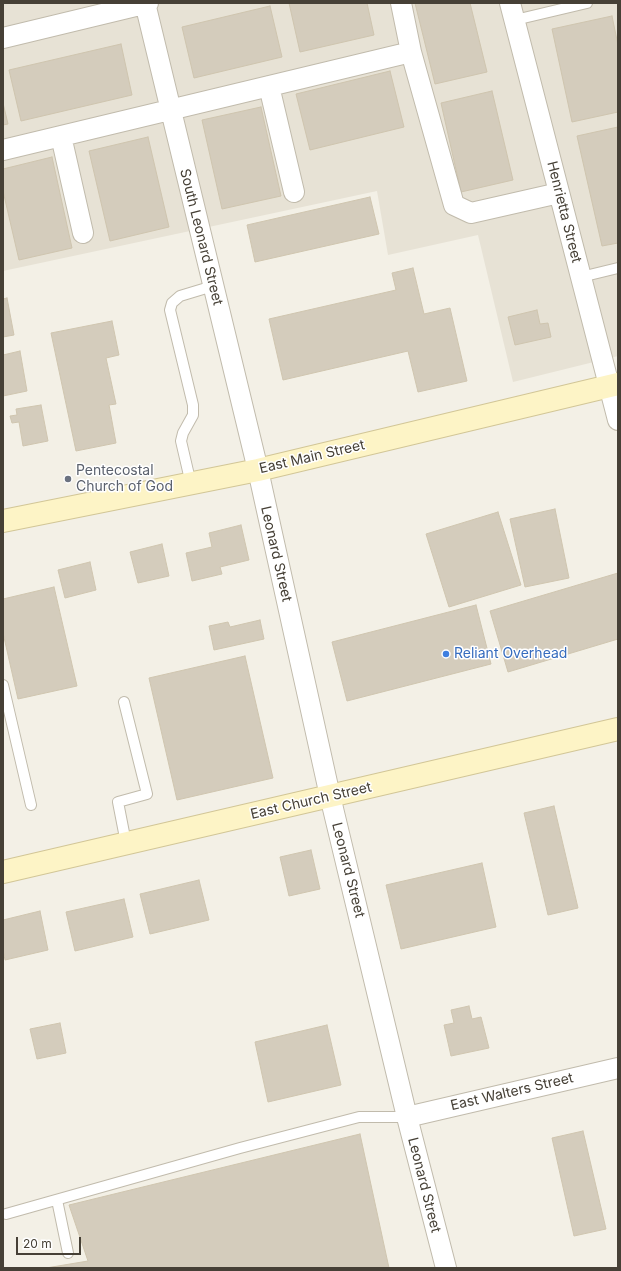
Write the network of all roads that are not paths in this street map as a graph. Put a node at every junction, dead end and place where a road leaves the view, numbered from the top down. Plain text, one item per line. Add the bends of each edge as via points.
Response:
1 (146, 3) edge
2 (401, 3) edge
3 (587, 3) edge
4 (512, 11) edge
5 (3, 38) edge
6 (411, 52) junction
7 (269, 86) junction
8 (170, 109) junction
9 (61, 136) junction
10 (3, 150) edge
11 (294, 192) dead end
12 (559, 193) junction
13 (83, 234) dead end
14 (618, 268) edge
15 (581, 277) junction
16 (213, 286) junction
17 (614, 385) edge
18 (618, 420) edge
19 (258, 470) junction
20 (191, 484) junction
21 (3, 521) edge
22 (3, 684) edge
23 (124, 702) dead end
24 (618, 729) edge
25 (330, 796) junction
26 (31, 805) dead end
27 (126, 844) junction
28 (3, 872) edge
29 (618, 1068) edge
30 (407, 1117) junction
31 (57, 1200) junction
32 (6, 1214) dead end
33 (68, 1253) dead end
34 (446, 1268) edge

1 - 5 street
1 - 8 street, South Leonard Street
2 - 6 street
3 - 4 lane
4 - 12 street, Henrietta Street
6 - 7 street
6 - 12 street via 454,205 472,213
7 - 8 street
7 - 11 street
8 - 9 street
8 - 16 street, South Leonard Street
9 - 10 street
9 - 13 street
12 - 15 street, Henrietta Street
14 - 15 lane
15 - 17 street, Henrietta Street
16 - 19 street, South Leonard Street
16 - 20 lane via 180,296 172,303 170,310 193,405 193,415 181,441
17 - 18 street, Henrietta Street
17 - 19 main road, East Main Street
19 - 20 main road, East Main Street
19 - 25 street, Leonard Street
20 - 21 main road, East Main Street
22 - 26 lane
23 - 27 lane via 147,794 118,802
24 - 25 main road, East Church Street
25 - 27 main road, East Church Street
25 - 30 street, Leonard Street
27 - 28 main road, East Church Street
29 - 30 street, East Walters Street
30 - 31 lane via 359,1117
30 - 34 street, Leonard Street
31 - 32 lane
31 - 33 lane

